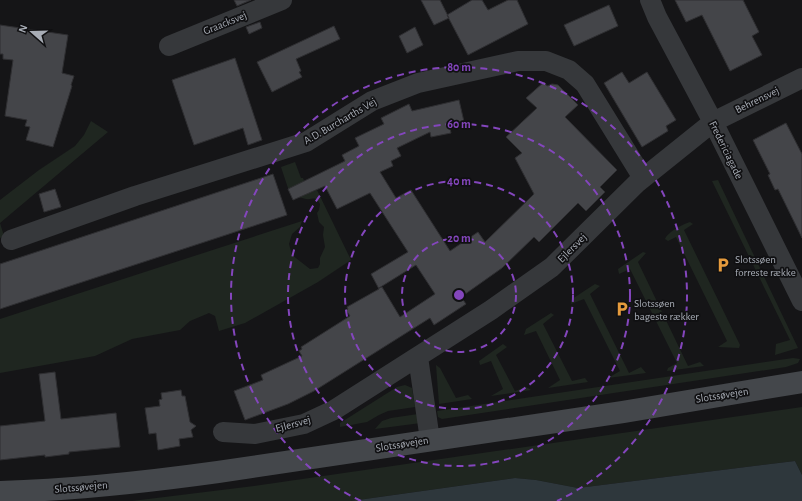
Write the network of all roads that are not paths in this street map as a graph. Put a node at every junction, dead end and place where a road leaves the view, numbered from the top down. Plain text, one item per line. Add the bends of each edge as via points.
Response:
1 (282, 0) edge
2 (650, 0) edge
3 (169, 46) dead end
4 (802, 78) edge
5 (712, 122) junction
6 (643, 178) junction
7 (11, 240) dead end
8 (802, 301) edge
9 (418, 357) junction
10 (802, 382) edge
11 (223, 432) dead end
12 (430, 440) junction
13 (0, 492) edge

1 - 3 street, Graacksvej
2 - 5 street, Fredericiagade
4 - 5 street, Behrensvej
5 - 6 street, Ejlersvej
5 - 8 street, Fredericiagade
6 - 7 street, A.D. Burcharths Vej via 585,84 569,70 546,61 518,61 418,83 372,101 306,142 135,196
6 - 9 street, Ejlersvej via 552,268
9 - 11 street, Ejlersvej via 334,410 304,424 255,434
9 - 12 street
10 - 12 main road, Slotssøvejen via 624,412
12 - 13 main road, Slotssøvejen via 165,479 54,490

